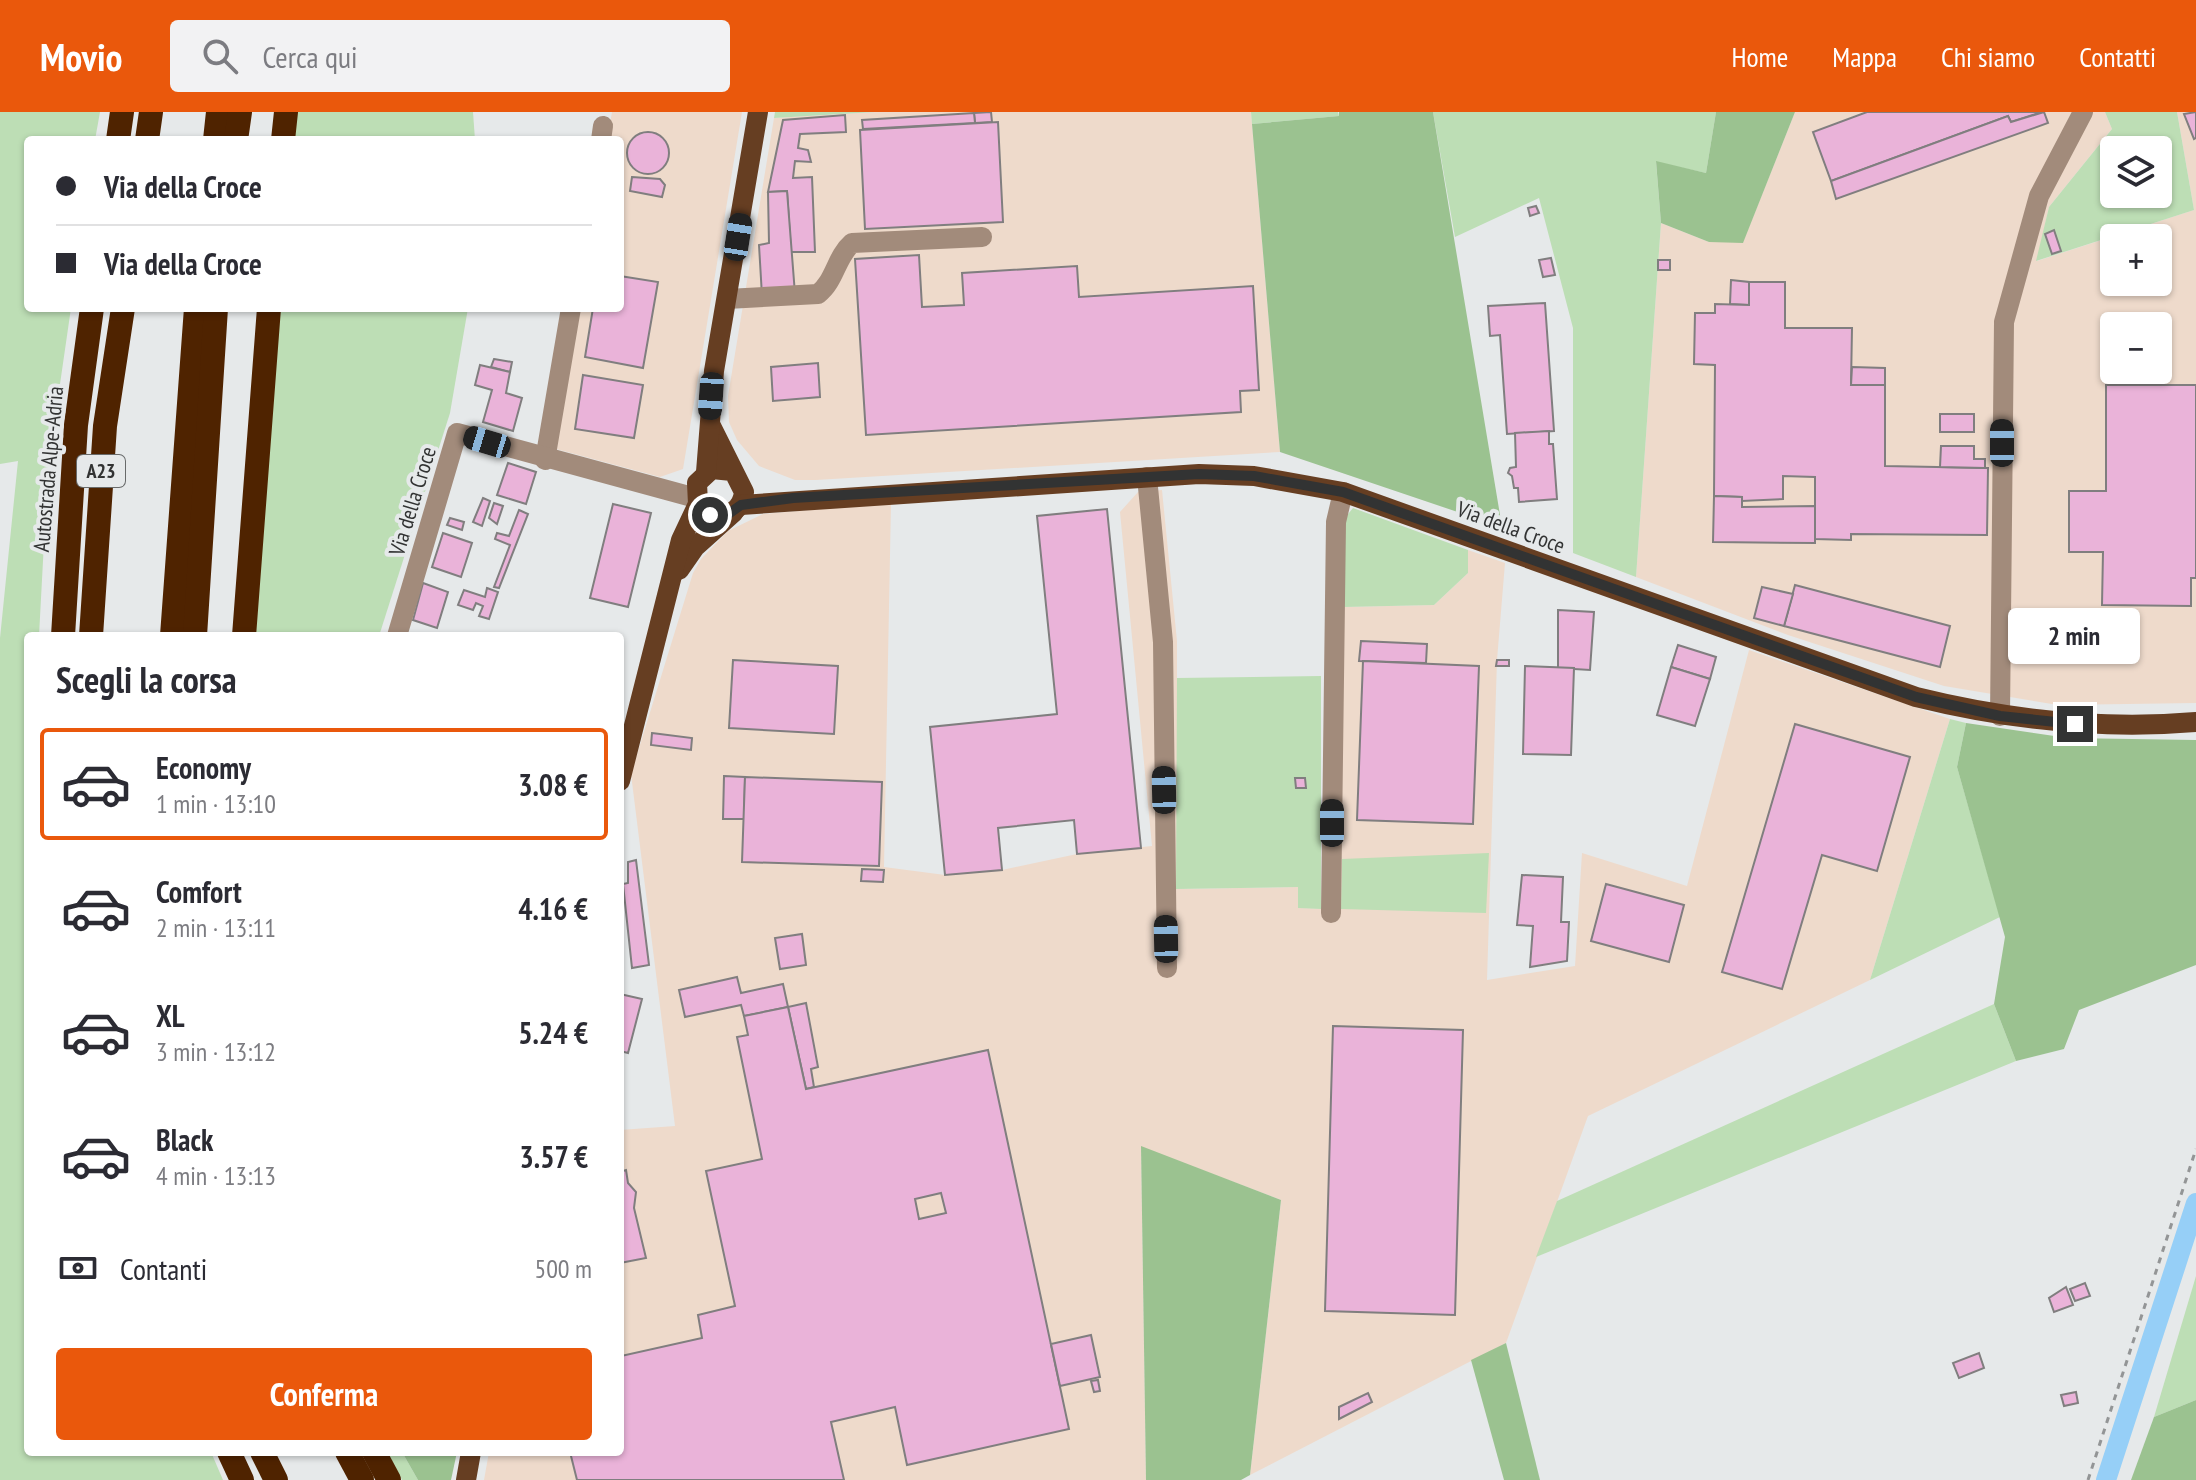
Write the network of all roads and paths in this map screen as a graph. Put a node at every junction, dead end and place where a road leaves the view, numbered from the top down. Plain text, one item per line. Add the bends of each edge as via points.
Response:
1 (122, 112) edge
2 (151, 112) edge
3 (218, 112) edge
4 (240, 112) edge
5 (286, 112) edge
6 (758, 112) edge
7 (2083, 112) edge
8 (119, 136) edge
9 (148, 136) edge
10 (215, 136) edge
11 (237, 136) edge
12 (283, 136) edge
13 (982, 237) dead end
14 (727, 299) junction
15 (92, 312) edge
16 (122, 312) edge
17 (196, 312) edge
18 (216, 312) edge
19 (269, 312) edge
20 (570, 312) edge
21 (709, 422) junction
22 (545, 460) junction
23 (706, 472) junction
24 (736, 474) junction
25 (1147, 477) junction
26 (1343, 492) junction
27 (793, 498) junction
28 (697, 501) junction
29 (738, 508) junction
30 (670, 583) junction
31 (63, 632) edge
32 (91, 632) edge
33 (172, 632) edge
34 (195, 632) edge
35 (244, 632) edge
36 (398, 632) edge
37 (2000, 716) junction
38 (2196, 722) edge
39 (624, 765) edge
40 (1331, 913) dead end
41 (1167, 968) dead end
42 (2196, 1149) edge
43 (231, 1456) edge
44 (264, 1456) edge
45 (349, 1456) edge
46 (376, 1456) edge
47 (470, 1456) edge
48 (242, 1480) edge
49 (276, 1480) edge
50 (362, 1480) edge
51 (389, 1480) edge
52 (466, 1480) edge
53 (2088, 1480) edge

1 - 8 highway
2 - 9 highway
3 - 10 highway
4 - 11 highway
5 - 12 highway
6 - 14 main road
7 - 37 street via 2039,196 2004,322
13 - 14 street via 852,243 827,288 818,294
14 - 21 main road
15 - 31 highway, Autostrada Alpe-Adria / A23 via 72,468
16 - 32 highway, A23 via 104,440
17 - 33 highway
18 - 34 highway
19 - 35 highway
20 - 22 street
21 - 23 main road
21 - 24 main road
22 - 28 street, Via della Croce
22 - 36 street, Via della Croce via 457,433
23 - 24 main road via 719,467
23 - 28 main road via 697,483
24 - 27 main road, Via della Croce
24 - 29 main road via 744,492
25 - 26 main road, Via della Croce via 1254,476
25 - 27 main road, Via della Croce
25 - 41 street via 1163,642
26 - 37 main road, Via della Croce via 1916,697
26 - 40 street via 1336,522
27 - 29 main road, Via della Croce
28 - 29 main road via 710,515
28 - 30 main road
29 - 30 main road via 695,547
30 - 39 main road
37 - 38 main road, Via della Croce via 2075,724
42 - 53 path
43 - 48 highway
44 - 49 highway
45 - 50 highway
46 - 51 highway
47 - 52 main road

